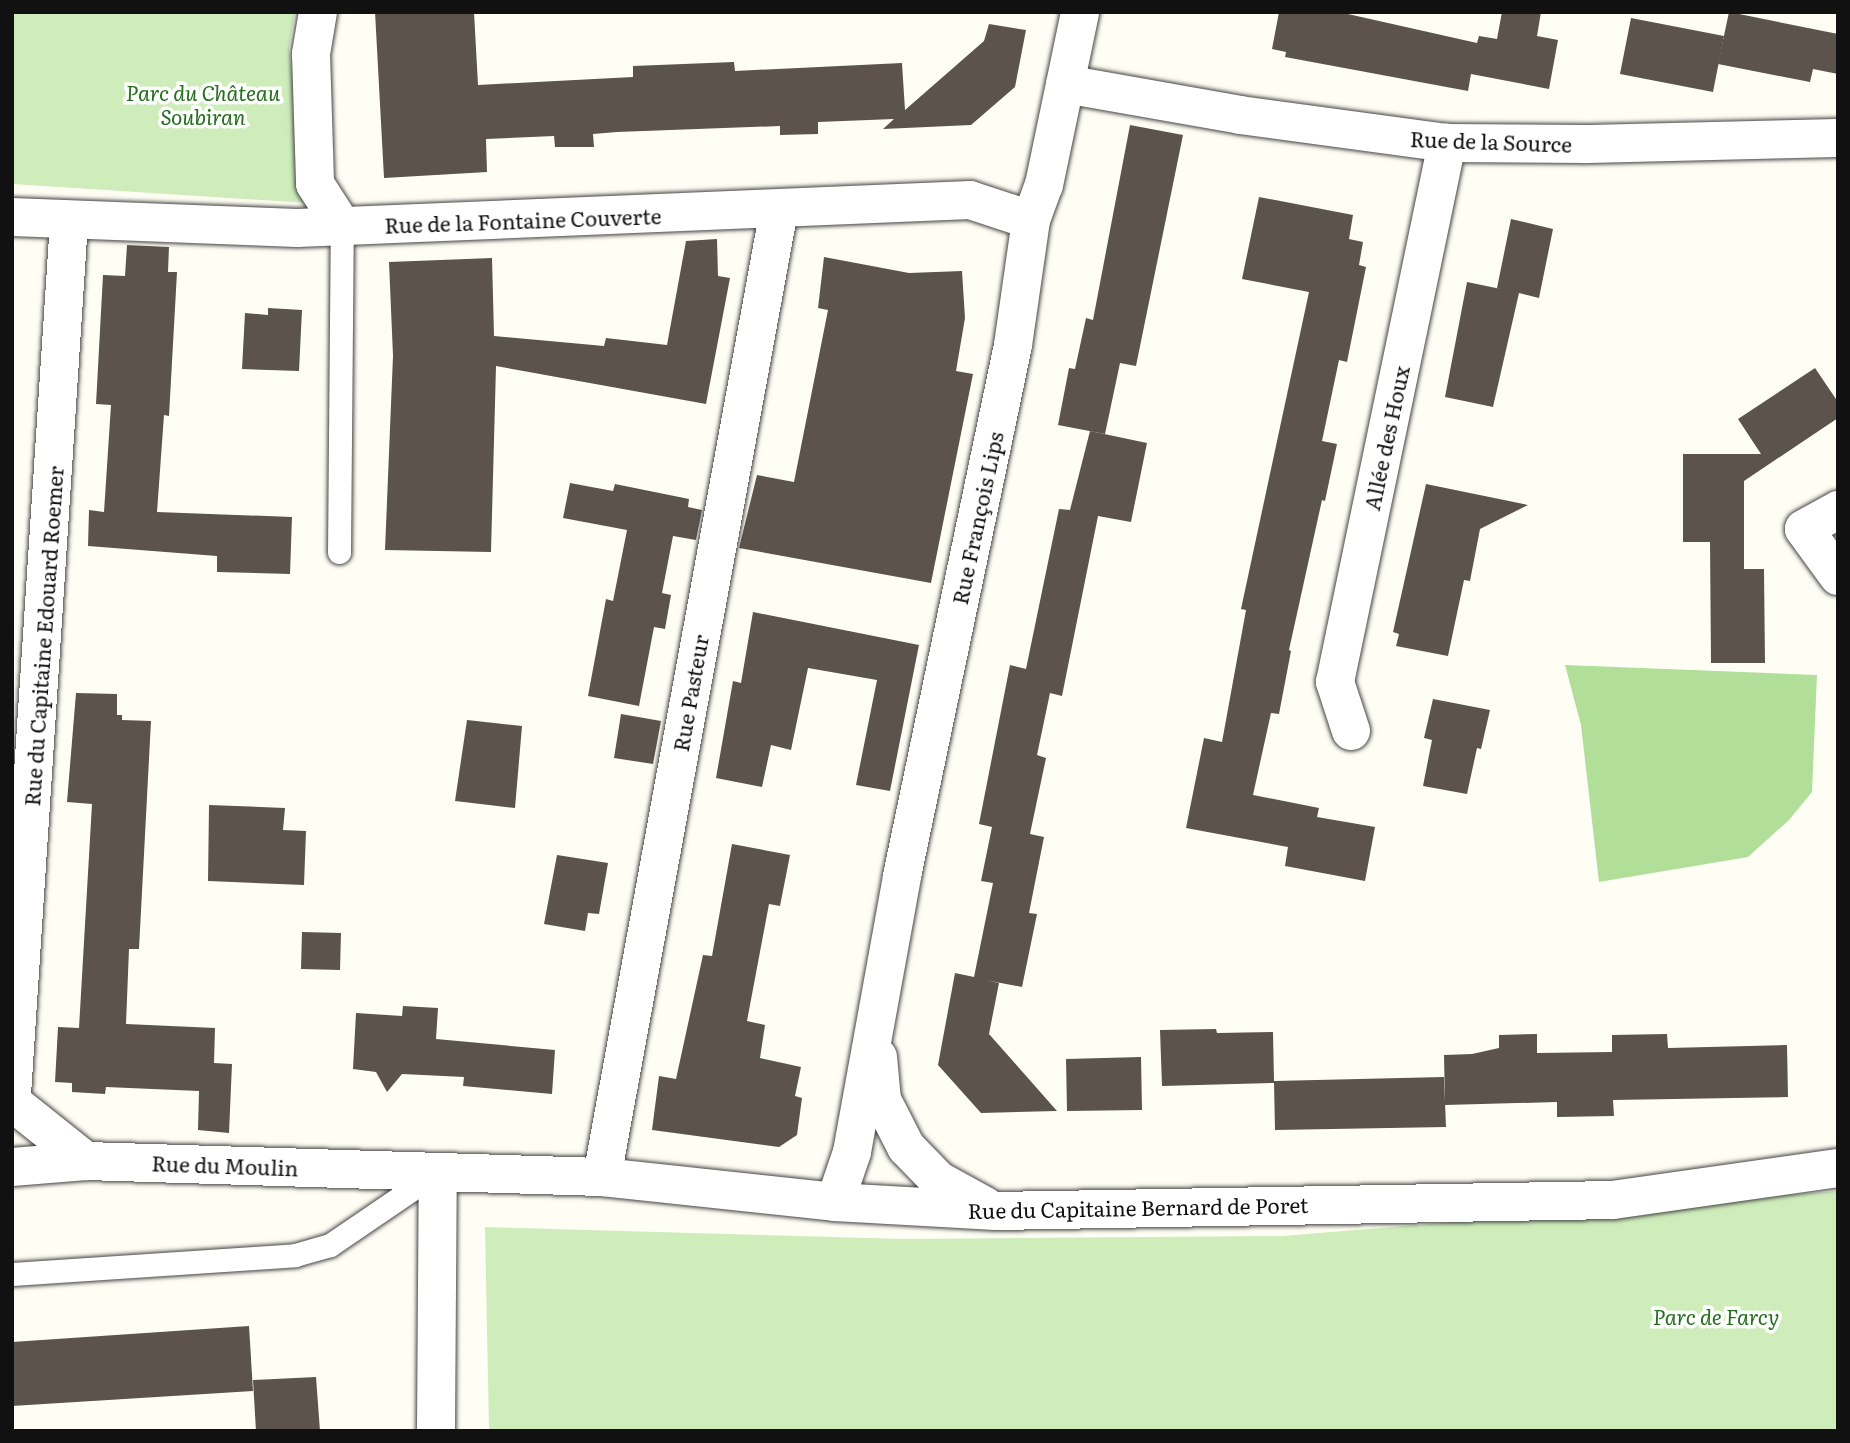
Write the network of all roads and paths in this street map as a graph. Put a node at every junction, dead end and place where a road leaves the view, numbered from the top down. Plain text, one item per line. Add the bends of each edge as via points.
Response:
1 (318, 12) edge
2 (1080, 12) edge
3 (1065, 84) junction
4 (1838, 138) edge
5 (1447, 144) junction
6 (779, 210) junction
7 (12, 218) edge
8 (1031, 220) junction
9 (69, 221) junction
10 (342, 226) junction
11 (1838, 510) edge
12 (339, 552) dead end
13 (1838, 576) edge
14 (1351, 731) dead end
15 (876, 1025) junction
16 (12, 1094) edge
17 (12, 1102) edge
18 (86, 1161) junction
19 (12, 1167) edge
20 (1838, 1168) edge
21 (438, 1172) junction
22 (602, 1177) junction
23 (835, 1202) junction
24 (996, 1212) junction
25 (12, 1275) edge
26 (436, 1431) edge

1 - 10 street via 311,54 314,184
2 - 3 street, Rue François Lips
3 - 5 street, Rue de la Source
3 - 8 street, Rue François Lips via 1044,185
4 - 5 street, Rue de la Source
5 - 14 street, Allée des Houx via 1335,682
6 - 8 street, Rue de la Fontaine Couverte via 970,200
6 - 10 street, Rue de la Fontaine Couverte
6 - 22 street, Rue Pasteur
7 - 9 street, Rue de la Fontaine Couverte
8 - 15 street, Rue François Lips via 1013,345 902,876
9 - 10 street, Rue de la Fontaine Couverte
9 - 16 street, Rue du Capitaine Edouard Roemer
10 - 12 lane
11 - 13 street via 1804,529
15 - 23 street, Rue François Lips via 847,1172
15 - 24 street, Rue François Lips via 882,1100 906,1147 937,1180
17 - 18 street
18 - 19 street, Rue du Moulin
18 - 21 street, Rue du Moulin
20 - 24 street, Rue du Capitaine Bernard de Poret via 1613,1200
21 - 22 street, Rue du Capitaine Bernard de Poret
21 - 25 lane via 330,1245 295,1255
21 - 26 street
22 - 23 street, Rue du Capitaine Bernard de Poret
23 - 24 street, Rue du Capitaine Bernard de Poret

